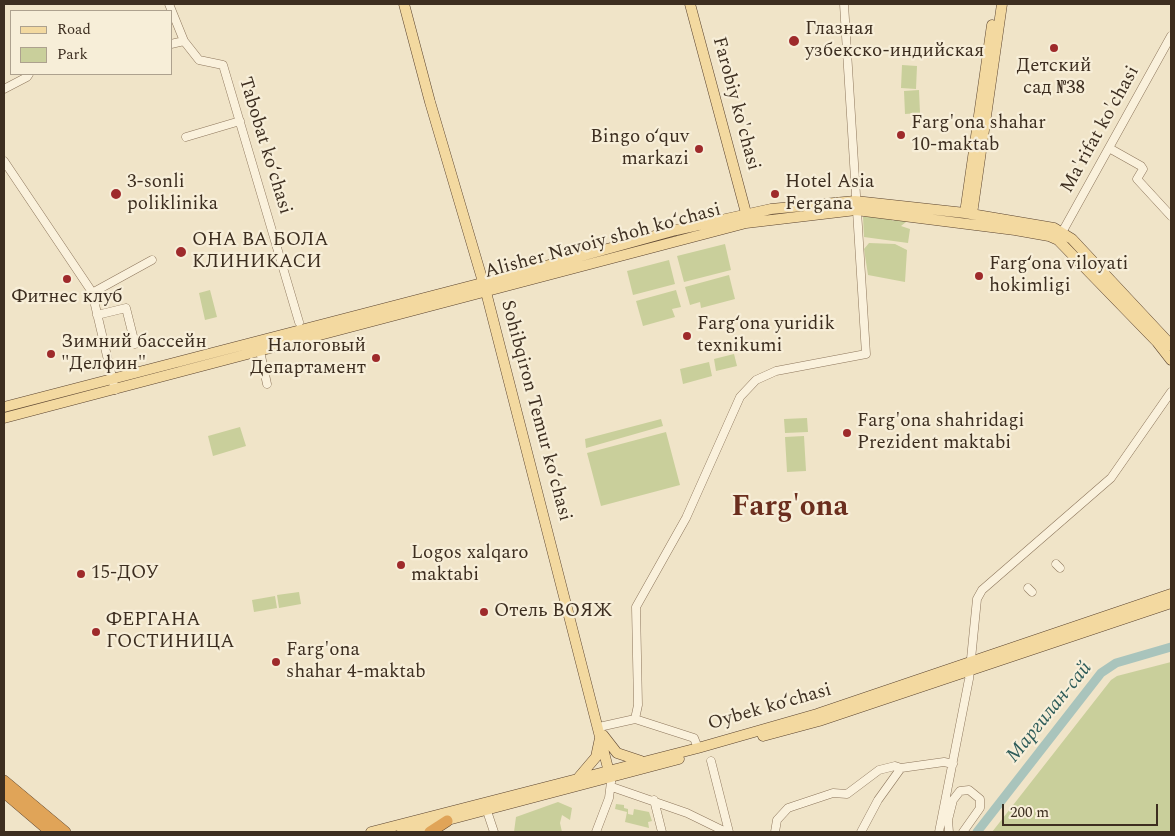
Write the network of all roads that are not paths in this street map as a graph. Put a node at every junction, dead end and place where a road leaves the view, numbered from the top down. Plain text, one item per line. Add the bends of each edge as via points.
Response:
1 (404, 4) edge
2 (690, 4) edge
3 (844, 4) edge
4 (995, 4) edge
5 (1002, 4) edge
6 (172, 11) edge
7 (1171, 36) edge
8 (184, 41) junction
9 (172, 44) edge
10 (28, 75) edge
11 (4, 89) edge
12 (240, 121) junction
13 (186, 137) dead end
14 (1109, 148) junction
15 (4, 161) edge
16 (856, 206) junction
17 (746, 213) junction
18 (969, 214) junction
19 (1171, 216) edge
20 (1061, 236) junction
21 (152, 260) dead end
22 (485, 287) junction
23 (92, 293) junction
24 (97, 315) junction
25 (299, 322) dead end
26 (134, 344) dead end
27 (1171, 345) edge
28 (260, 352) junction
29 (1171, 359) edge
30 (267, 384) dead end
31 (114, 385) junction
32 (1171, 392) edge
33 (4, 407) edge
34 (4, 418) edge
35 (1171, 594) edge
36 (1171, 603) edge
37 (970, 665) junction
38 (635, 719) junction
39 (600, 729) junction
40 (698, 748) junction
41 (644, 761) junction
42 (711, 761) dead end
43 (953, 764) junction
44 (901, 768) junction
45 (578, 778) junction
46 (611, 778) junction
47 (4, 780) edge
48 (4, 792) edge
49 (654, 800) junction
50 (488, 811) junction
51 (945, 819) junction
52 (447, 821) junction
53 (52, 832) edge
54 (65, 832) edge
55 (371, 832) edge
56 (402, 832) edge
57 (430, 832) edge
58 (494, 832) edge
59 (596, 832) edge
60 (662, 832) edge
61 (728, 832) edge
62 (775, 832) edge
63 (861, 832) edge
64 (939, 832) edge
65 (948, 832) edge
66 (963, 832) edge

1 - 22 main road, Sohibqiron Temur koʻchasi
2 - 17 main road, Farobiy ko'chasi
3 - 16 street
4 - 18 main road
5 - 18 main road
6 - 8 street, Tabobat koʻchasi
7 - 14 street, Ma'rifat ko'chasi
8 - 9 street
8 - 12 street, Tabobat koʻchasi via 199,60 223,65
10 - 11 street
12 - 13 street
12 - 25 street, Tabobat koʻchasi
14 - 19 street via 1141,166 1137,179
14 - 20 street, Ma'rifat ko'chasi
15 - 23 street
16 - 17 main road, Alisher Navoiy shoh koʻchasi
16 - 18 main road, Alisher Navoiy shoh koʻchasi
16 - 20 main road, Alisher Navoiy shoh koʻchasi
16 - 22 main road, Alisher Navoiy shoh koʻchasi via 746,223
16 - 38 street via 866,354 776,370 756,380 740,397 686,518 636,607 638,705
17 - 22 main road, Alisher Navoiy shoh koʻchasi via 676,230
18 - 20 main road, Alisher Navoiy shoh koʻchasi via 1054,228
20 - 27 main road
20 - 29 main road, Alisher Navoiy shoh koʻchasi
21 - 23 street
22 - 28 main road, Alisher Navoiy shoh koʻchasi
22 - 31 main road, Alisher Navoiy shoh koʻchasi
22 - 39 main road, Sohibqiron Temur koʻchasi
23 - 24 street
24 - 26 street via 126,308
24 - 31 street
28 - 30 street
28 - 31 main road, Alisher Navoiy shoh koʻchasi
31 - 33 main road
31 - 34 main road, Alisher Navoiy shoh koʻchasi
32 - 37 street via 1111,478 984,587 977,599
35 - 37 main road, Oybek ko‘chasi
36 - 37 main road, Oybek ko‘chasi
37 - 40 main road, Oybek ko‘chasi
37 - 43 street
37 - 46 main road, Oybek ko‘chasi via 819,721
38 - 39 street
38 - 40 street via 694,738
39 - 41 main road via 617,753
39 - 45 main road via 596,756
39 - 46 main road, Sohibqiron Temur koʻchasi
40 - 41 main road, Oybek ko‘chasi
41 - 46 main road, Oybek ko‘chasi
42 - 61 street
43 - 44 street via 944,762
43 - 51 street
44 - 62 street via 895,766 879,770 847,794 833,793 788,808 777,820
44 - 63 street via 878,800
45 - 46 main road, Oybek ko‘chasi
45 - 55 main road, Oybek ko‘chasi
46 - 49 street
46 - 50 main road, Oybek ko‘chasi
46 - 59 street
47 - 54 highway
48 - 53 highway
49 - 60 street
49 - 61 street
50 - 52 main road, Oybek ko‘chasi
50 - 58 street
51 - 64 street
51 - 65 street
51 - 66 street via 960,790 969,790 980,799 980,808
52 - 56 main road, Oybek ko‘chasi
52 - 57 highway

